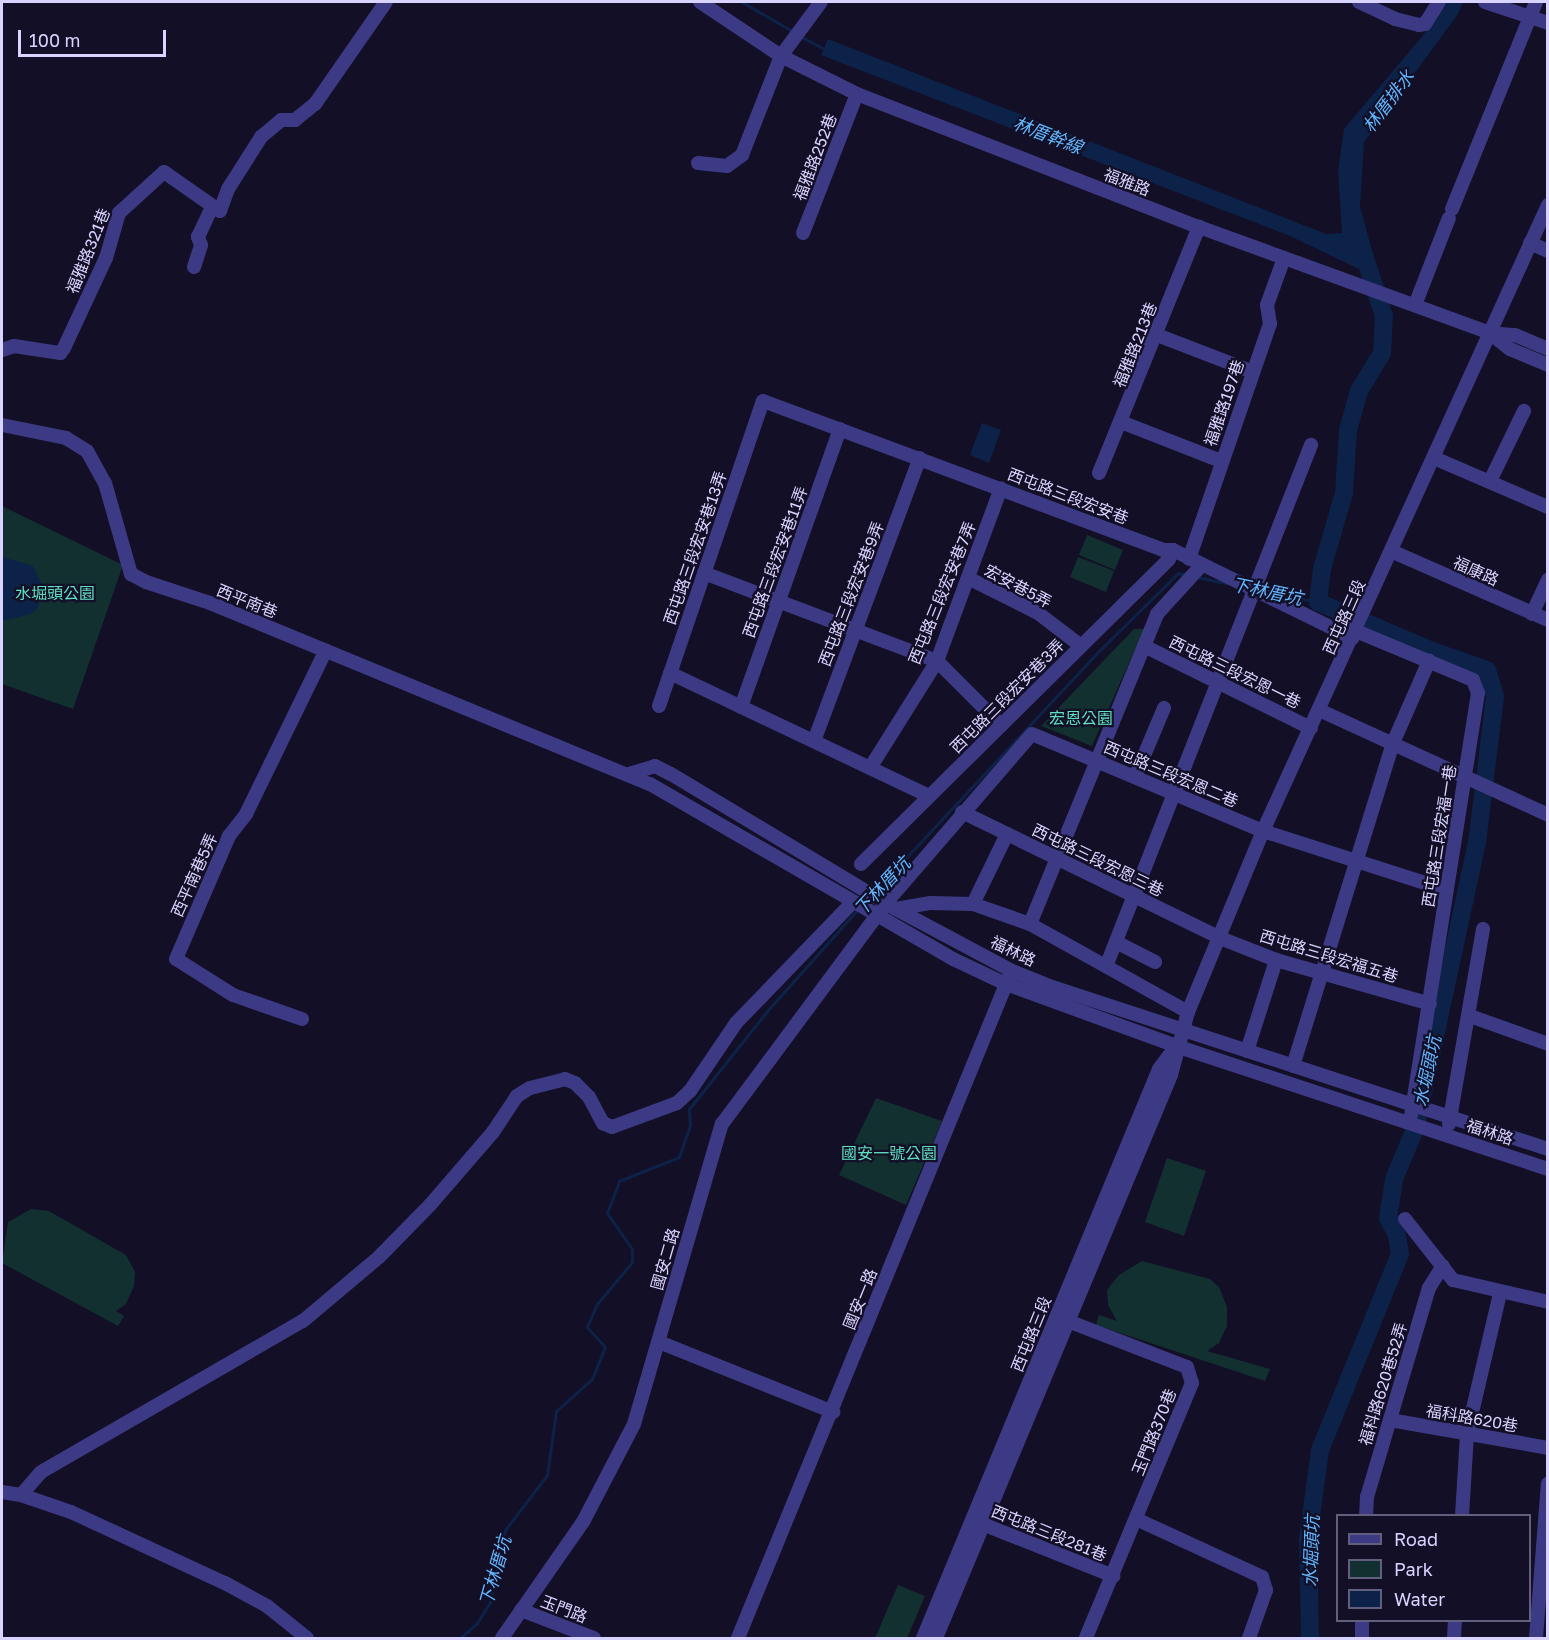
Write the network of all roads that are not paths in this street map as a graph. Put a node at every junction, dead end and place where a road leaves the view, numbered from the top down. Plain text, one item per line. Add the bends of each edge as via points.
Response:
1 (386, 2) edge
2 (700, 2) edge
3 (820, 2) edge
4 (1439, 2) edge
5 (1485, 2) edge
6 (1536, 2) edge
7 (1361, 4) edge
8 (1528, 19) junction
9 (1548, 23) edge
10 (781, 56) junction
11 (857, 94) junction
12 (698, 163) dead end
13 (1548, 205) edge
14 (212, 207) junction
15 (1199, 227) junction
16 (803, 233) dead end
17 (1530, 243) junction
18 (1548, 251) edge
19 (1284, 258) junction
20 (194, 267) dead end
21 (1415, 305) junction
22 (1490, 333) junction
23 (1157, 335) junction
24 (1548, 349) edge
25 (2, 350) edge
26 (1548, 365) edge
27 (1253, 372) junction
28 (763, 401) joint
29 (1524, 411) dead end
30 (1121, 422) junction
31 (2, 425) edge
32 (840, 429) junction
33 (1311, 445) dead end
34 (920, 458) junction
35 (1434, 458) junction
36 (1221, 461) junction
37 (1099, 474) dead end
38 (1490, 482) junction
39 (1001, 488) junction
40 (1548, 507) edge
41 (1173, 550) junction
42 (1391, 551) junction
43 (1195, 562) junction
44 (704, 573) junction
45 (968, 578) junction
46 (1548, 580) edge
47 (1257, 590) junction
48 (779, 601) junction
49 (1532, 614) junction
50 (1548, 620) edge
51 (1358, 627) junction
52 (855, 630) junction
53 (1081, 646) junction
54 (1144, 646) junction
55 (326, 650) junction
56 (937, 661) junction
57 (1429, 662) junction
58 (670, 673) junction
59 (1220, 684) junction
60 (659, 706) dead end
61 (741, 707) junction
62 (1164, 708) dead end
63 (1319, 710) junction
64 (1001, 725) junction
65 (1311, 728) junction
66 (1032, 734) joint
67 (814, 741) junction
68 (557, 743) joint
69 (1393, 744) junction
70 (1095, 760) junction
71 (870, 768) junction
72 (629, 774) junction
73 (1467, 775) junction
74 (1135, 777) junction
75 (1177, 794) junction
76 (929, 796) junction
77 (962, 812) junction
78 (1548, 815) edge
79 (1263, 831) junction
80 (1007, 834) junction
81 (1056, 858) junction
82 (1359, 861) junction
83 (861, 864) dead end
84 (1448, 890) junction
85 (1134, 896) junction
86 (880, 900) junction
87 (973, 904) junction
88 (863, 908) junction
89 (1030, 924) junction
90 (1483, 929) dead end
91 (1220, 938) junction
92 (1116, 942) junction
93 (1276, 960) junction
94 (1155, 962) dead end
95 (1107, 964) junction
96 (1012, 971) junction
97 (1324, 971) junction
98 (1006, 984) junction
99 (1430, 1004) junction
100 (1188, 1012) junction
101 (1470, 1016) junction
102 (302, 1019) dead end
103 (1182, 1030) junction
104 (1548, 1044) edge
105 (1176, 1046) junction
106 (1247, 1051) junction
107 (1293, 1066) junction
108 (1419, 1108) junction
109 (1450, 1116) junction
110 (1416, 1125) junction
111 (1447, 1135) junction
112 (1548, 1149) edge
113 (1548, 1168) edge
114 (1405, 1219) dead end
115 (1443, 1266) junction
116 (1500, 1293) junction
117 (1548, 1302) edge
118 (1062, 1319) junction
119 (659, 1342) junction
120 (833, 1412) junction
121 (1390, 1420) junction
122 (1467, 1434) junction
123 (1548, 1448) edge
124 (1548, 1483) edge
125 (2, 1492) edge
126 (21, 1495) junction
127 (1366, 1514) edge
128 (1462, 1514) edge
129 (1136, 1519) junction
130 (978, 1522) junction
131 (1113, 1576) junction
132 (1538, 1602) edge
133 (521, 1610) junction
134 (1362, 1622) edge
135 (1455, 1622) edge
136 (307, 1638) edge
137 (502, 1638) edge
138 (594, 1638) edge
139 (738, 1638) edge
140 (923, 1638) edge
141 (936, 1638) edge
142 (1086, 1638) edge
143 (1249, 1638) edge
144 (1362, 1638) edge
145 (1454, 1638) edge
146 (1536, 1638) edge

1 - 14 street via 315,104 295,120 281,120 266,132 233,180 220,211
2 - 10 street, 福雅路
3 - 10 street
4 - 7 street via 1425,24 1395,19
5 - 8 street
6 - 8 street
8 - 9 street
8 - 21 street
10 - 11 street, 福雅路
10 - 12 street via 742,155 727,166
11 - 15 street, 福雅路
11 - 16 street, 福雅路252巷
13 - 17 street, 西屯路三段
14 - 20 street via 198,237 201,245
14 - 25 street, 福雅路321巷 via 164,172 119,213 106,258 64,348 60,352 14,346
15 - 19 street, 福雅路
15 - 23 street, 福雅路213巷
17 - 18 street
17 - 22 street, 西屯路三段
19 - 21 street, 福雅路
19 - 27 street, 福雅路197巷 via 1267,305 1270,324
21 - 22 street, 福雅路
22 - 24 street, 福雅路 via 1515,334
22 - 26 street, 福雅路 via 1510,349
22 - 35 street, 西屯路三段
23 - 27 street
23 - 30 street, 福雅路213巷
27 - 36 street, 福雅路197巷
28 - 32 street, 西屯路三段宏安巷
28 - 44 street, 西屯路三段宏安巷13弄
29 - 38 street
30 - 36 street
30 - 37 street, 福雅路213巷
31 - 55 street, 西平南巷 via 66,438 87,451 105,483 130,574
32 - 34 street, 西屯路三段宏安巷
32 - 48 street, 西屯路三段宏安巷11弄
33 - 47 street
34 - 39 street, 西屯路三段宏安巷
34 - 52 street, 西屯路三段宏安巷9弄
35 - 38 street
35 - 42 street, 西屯路三段
36 - 43 street, 福雅路197巷
38 - 40 street
39 - 41 street, 西屯路三段宏安巷 via 1163,550
39 - 45 street, 西屯路三段宏安巷7弄
41 - 43 street, 西屯路三段宏安巷
41 - 53 street, 西屯路三段宏安巷3弄
42 - 49 street, 福康路
42 - 51 street, 西屯路三段
43 - 47 street, 西屯路三段宏安巷
43 - 54 street via 1158,614
44 - 48 street
44 - 58 street, 西屯路三段宏安巷13弄
45 - 53 street, 宏安巷5弄 via 1038,613
45 - 56 street, 西屯路三段宏安巷7弄
46 - 49 street
47 - 51 street, 西屯路三段宏安巷
47 - 59 street
48 - 52 street
48 - 61 street, 西屯路三段宏安巷11弄
49 - 50 street, 福康路
51 - 57 street, 西屯路三段宏福一巷
51 - 63 street, 西屯路三段
52 - 56 street
52 - 67 street, 西屯路三段宏安巷9弄
53 - 64 street, 西屯路三段宏安巷3弄
54 - 59 street, 西屯路三段宏恩一巷
54 - 70 street
55 - 68 street, 西平南巷
55 - 102 street, 西平南巷5弄 via 246,814 229,836 176,959 233,995
56 - 64 street
56 - 71 street, 西屯路三段宏安巷7弄
57 - 69 street
57 - 73 street, 西屯路三段宏福一巷 via 1473,680 1478,693
58 - 60 street, 西屯路三段宏安巷13弄
58 - 61 street
59 - 65 street, 西屯路三段宏恩一巷
59 - 75 street
61 - 67 street
62 - 74 street
63 - 65 street, 西屯路三段
63 - 69 street
64 - 76 street, 西屯路三段宏安巷3弄
65 - 79 street, 西屯路三段
66 - 70 street, 西屯路三段宏恩二巷
66 - 77 street, 國安二路
67 - 71 street
68 - 72 street, 福林路
69 - 73 street
69 - 82 street
70 - 74 street, 西屯路三段宏恩二巷
70 - 81 street
71 - 76 street
72 - 86 street, 福林路 via 655,766 671,774
72 - 88 street, 福林路
73 - 78 street
73 - 84 street, 西屯路三段宏福一巷
74 - 75 street, 西屯路三段宏恩二巷
75 - 79 street, 西屯路三段宏恩二巷
75 - 85 street
76 - 83 street, 西屯路三段宏安巷3弄
77 - 80 street, 西屯路三段宏恩三巷
77 - 86 street, 國安二路
79 - 82 street, 西屯路三段宏恩二巷
79 - 91 street, 西屯路三段
80 - 81 street, 西屯路三段宏恩三巷
80 - 87 street
81 - 85 street, 西屯路三段宏恩三巷
81 - 89 street
82 - 84 street, 西屯路三段宏恩二巷
82 - 97 street
84 - 99 street, 西屯路三段宏福一巷
85 - 91 street, 西屯路三段宏恩三巷
85 - 92 street
86 - 87 street
86 - 88 street, 國安二路
86 - 96 street, 福林路
87 - 89 street
88 - 98 street, 福林路
88 - 119 street, 國安二路 via 722,1124
88 - 126 street via 736,1023 690,1091 677,1103 612,1127 603,1123 589,1097 575,1083 565,1079 530,1088 518,1096 494,1132 430,1205 379,1257 303,1321 41,1472
89 - 95 street
90 - 101 street
91 - 93 street, 西屯路三段宏福五巷
91 - 100 street, 西屯路三段
92 - 94 street
92 - 95 street
93 - 97 street, 西屯路三段宏福五巷
93 - 106 street
95 - 100 street
96 - 98 street, 國安一路
96 - 103 street, 福林路
97 - 99 street, 西屯路三段宏福五巷
97 - 107 street
98 - 105 street, 福林路
98 - 120 street, 國安一路
99 - 108 street, 西屯路三段宏福一巷
100 - 103 street, 西屯路三段
101 - 104 street
101 - 109 street
103 - 105 street, 西屯路三段
103 - 106 street, 福林路
105 - 110 street, 福林路
105 - 118 street, 西屯路三段 via 1171,1075
106 - 107 street, 福林路
107 - 108 street, 福林路
108 - 109 street, 福林路
108 - 110 street, 西屯路三段宏福一巷
109 - 111 street
109 - 112 street, 福林路
110 - 111 street, 福林路
111 - 113 street, 福林路
114 - 115 street
115 - 116 street via 1453,1280
115 - 121 street, 福科路620巷52弄 via 1429,1288
116 - 117 street
116 - 122 street
118 - 129 street, 玉門路370巷 via 1187,1367 1191,1374 1192,1383
118 - 130 street, 西屯路三段
119 - 120 street
119 - 133 street, 國安二路 via 634,1424 611,1473 583,1522
120 - 139 street, 國安一路
121 - 122 street, 福科路620巷
121 - 127 street, 福科路620巷52弄 via 1367,1497
122 - 123 street, 福科路620巷
122 - 128 street
124 - 132 street
125 - 126 street
126 - 136 street via 71,1512 225,1583 267,1605
129 - 131 street, 玉門路370巷
129 - 143 street via 1262,1577 1266,1590
130 - 131 street, 西屯路三段281巷
130 - 140 street, 西屯路三段
130 - 141 street, 西屯路三段
131 - 142 street, 玉門路370巷
132 - 146 street
133 - 137 street, 國安二路
133 - 138 street, 玉門路
134 - 144 street
135 - 145 street

